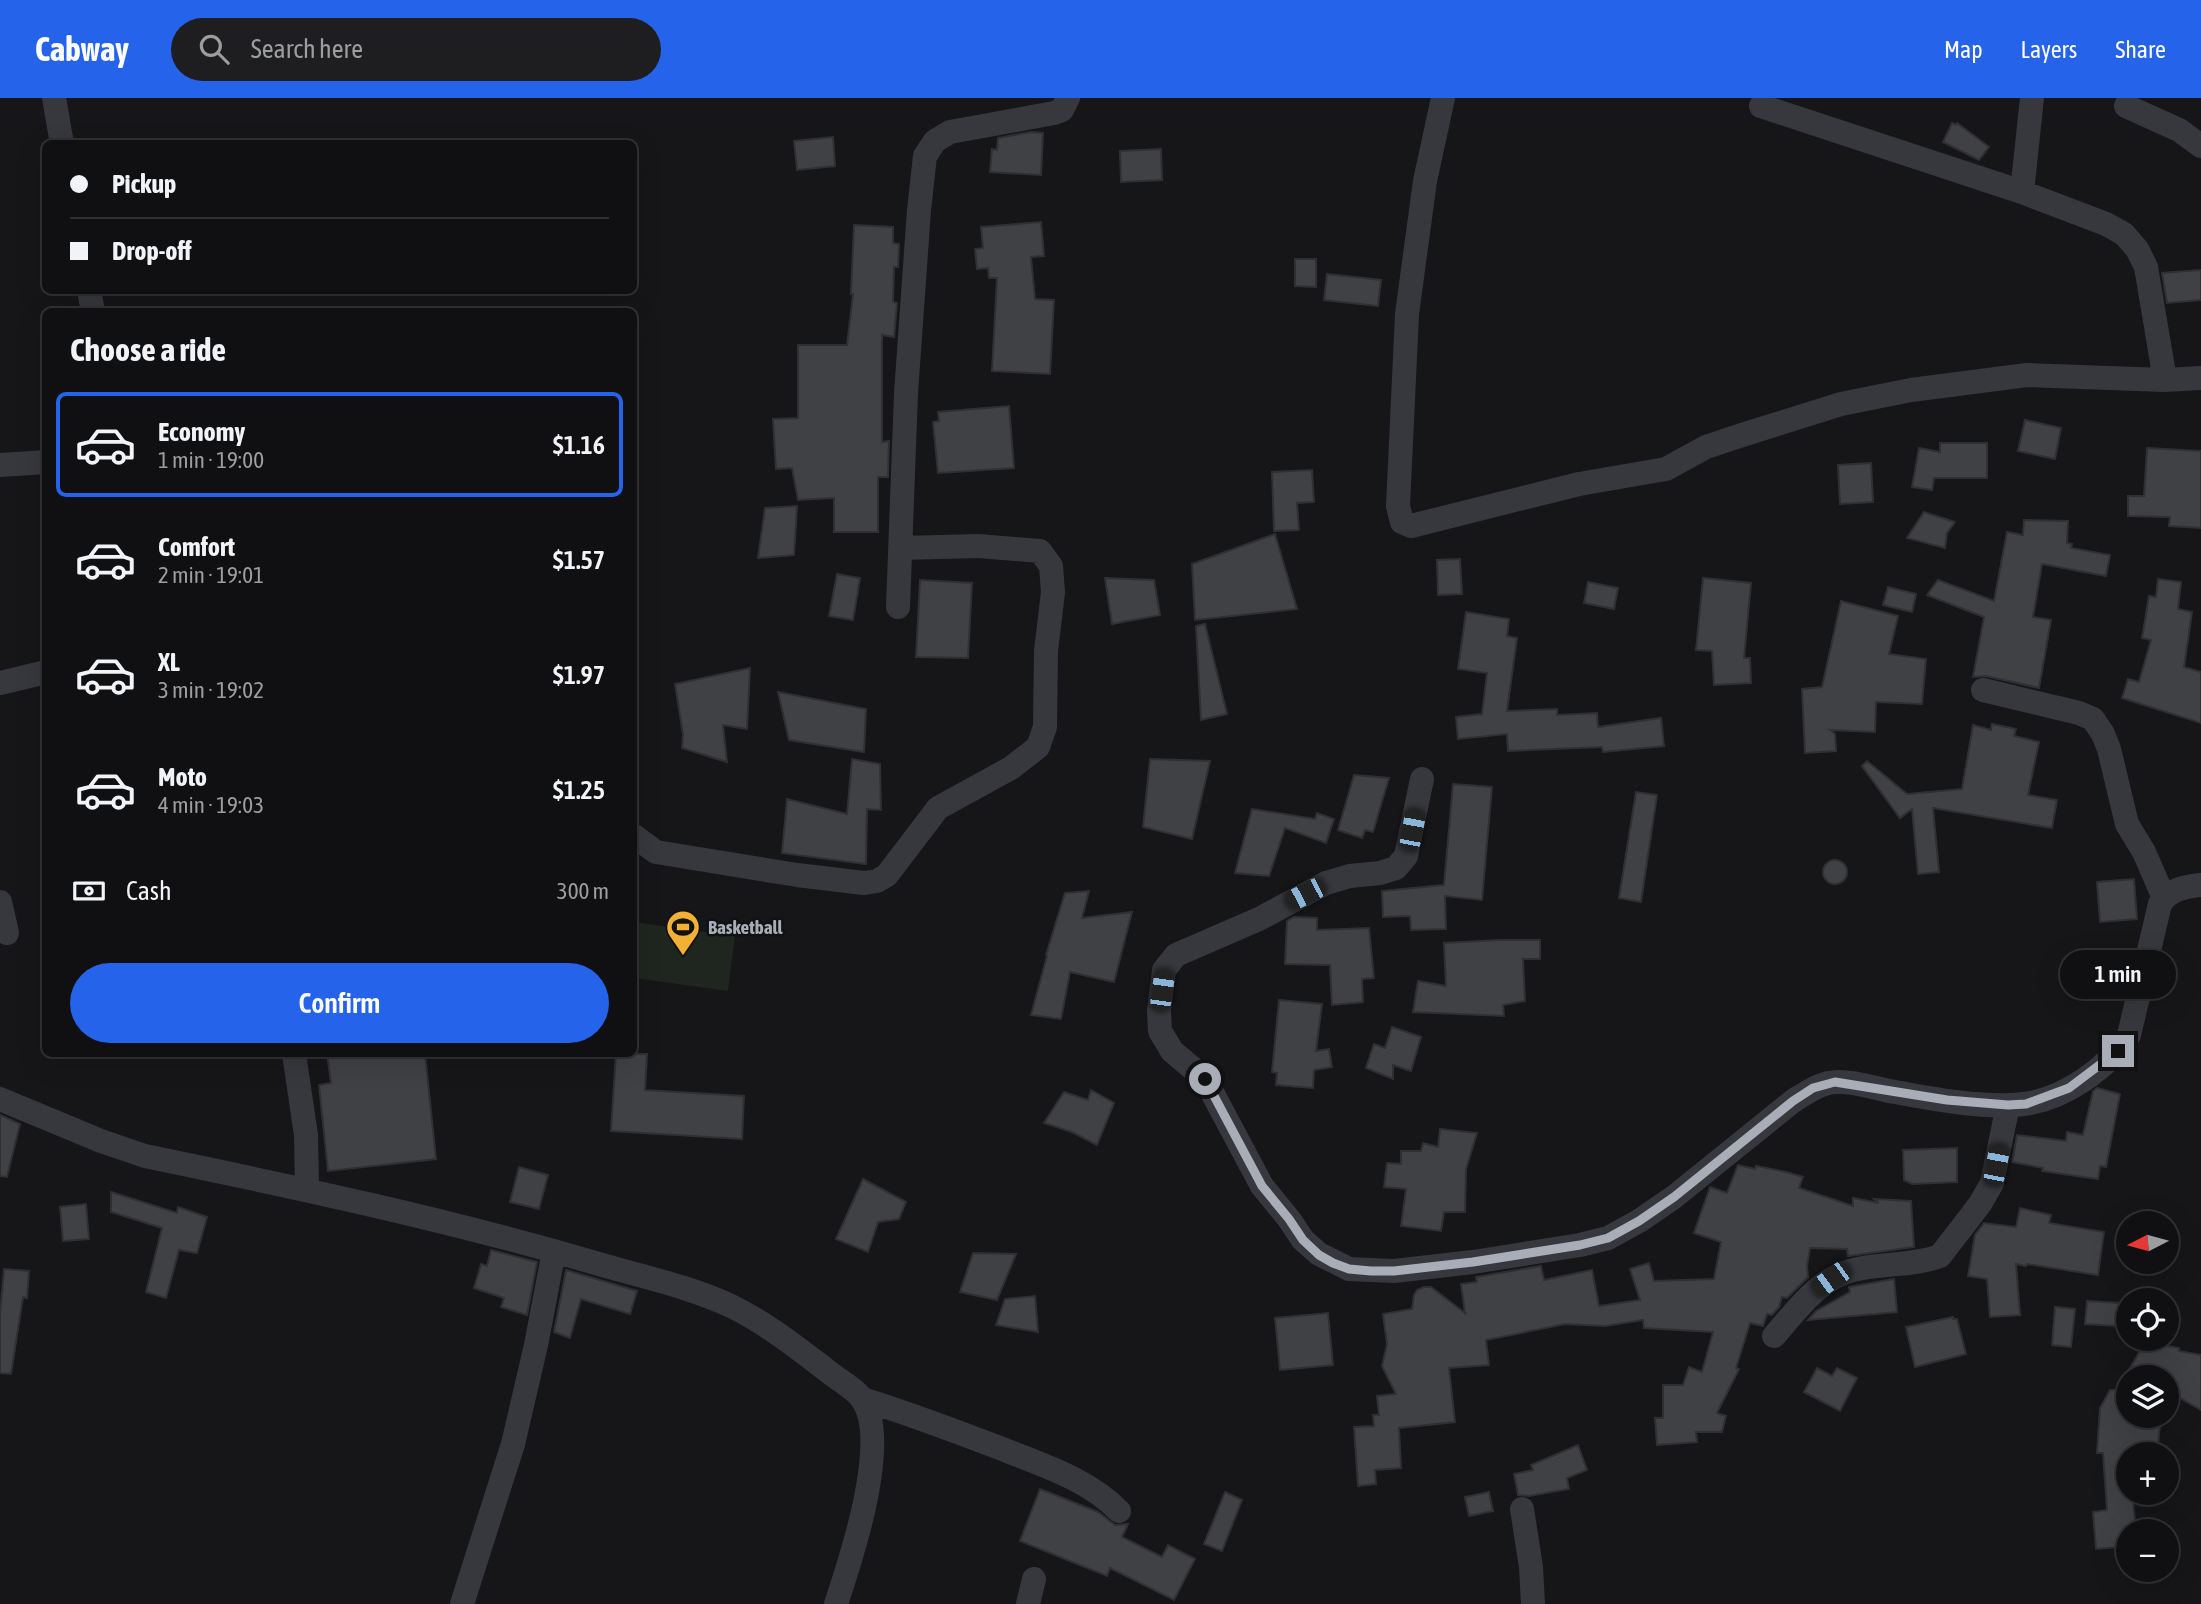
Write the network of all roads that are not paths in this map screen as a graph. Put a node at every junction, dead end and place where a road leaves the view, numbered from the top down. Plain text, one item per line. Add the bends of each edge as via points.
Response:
1 (54, 98) edge
2 (1068, 98) edge
3 (1443, 98) edge
4 (2032, 98) edge
5 (1761, 106) dead end
6 (2126, 106) dead end
7 (61, 140) edge
8 (2201, 146) edge
9 (2022, 192) junction
10 (2201, 378) edge
11 (2165, 380) junction
12 (42, 462) edge
13 (0, 465) edge
14 (901, 548) junction
15 (898, 607) dead end
16 (42, 673) edge
17 (0, 683) edge
18 (1983, 690) dead end
19 (1422, 779) dead end
20 (637, 838) edge
21 (2201, 885) edge
22 (2164, 898) junction
23 (0, 902) edge
24 (7, 933) dead end
25 (294, 1057) edge
26 (0, 1099) edge
27 (2008, 1105) junction
28 (307, 1190) junction
29 (554, 1251) junction
30 (1774, 1336) dead end
31 (862, 1399) junction
32 (1522, 1509) dead end
33 (1119, 1511) dead end
34 (1034, 1579) dead end
35 (462, 1604) edge
36 (836, 1604) edge
37 (1028, 1604) edge
38 (1533, 1604) edge

1 - 7 street
2 - 14 street via 1062,110 1054,113 950,132 925,156 906,393
3 - 11 street via 1425,181 1407,314 1398,506 1402,522 1410,526 1579,484 1666,469 1706,447 1840,404 2027,375
4 - 9 street
5 - 9 street
6 - 8 street via 2179,130
9 - 11 street via 2106,224 2124,234 2137,249 2151,288
10 - 11 street
12 - 13 street
14 - 15 street
14 - 20 street via 1012,548 1040,551 1047,558 1053,592 1045,727 1038,747 1011,768 938,808 887,875 877,881 797,875 656,852
16 - 17 street
18 - 22 street via 2093,719 2109,749 2127,824
19 - 27 street via 1406,856 1396,868 1326,883 1177,955 1164,970 1160,1031 1172,1051 1205,1079 1262,1186 1303,1240 1333,1263 1349,1269 1394,1271 1608,1238 1674,1197 1793,1101 1813,1088 1835,1082
21 - 22 street via 2177,889
22 - 27 street via 2129,1035 2118,1051 2069,1088 2041,1100
23 - 24 street
25 - 28 street via 306,1135
26 - 28 street via 145,1156
27 - 30 street via 1992,1183 1940,1256 1853,1270 1831,1279 1812,1293
28 - 29 street
29 - 31 street via 734,1308 782,1336
29 - 35 street via 513,1444
31 - 33 street via 933,1422 1083,1483
31 - 36 street via 869,1415 869,1480 855,1547
32 - 38 street
34 - 37 street

